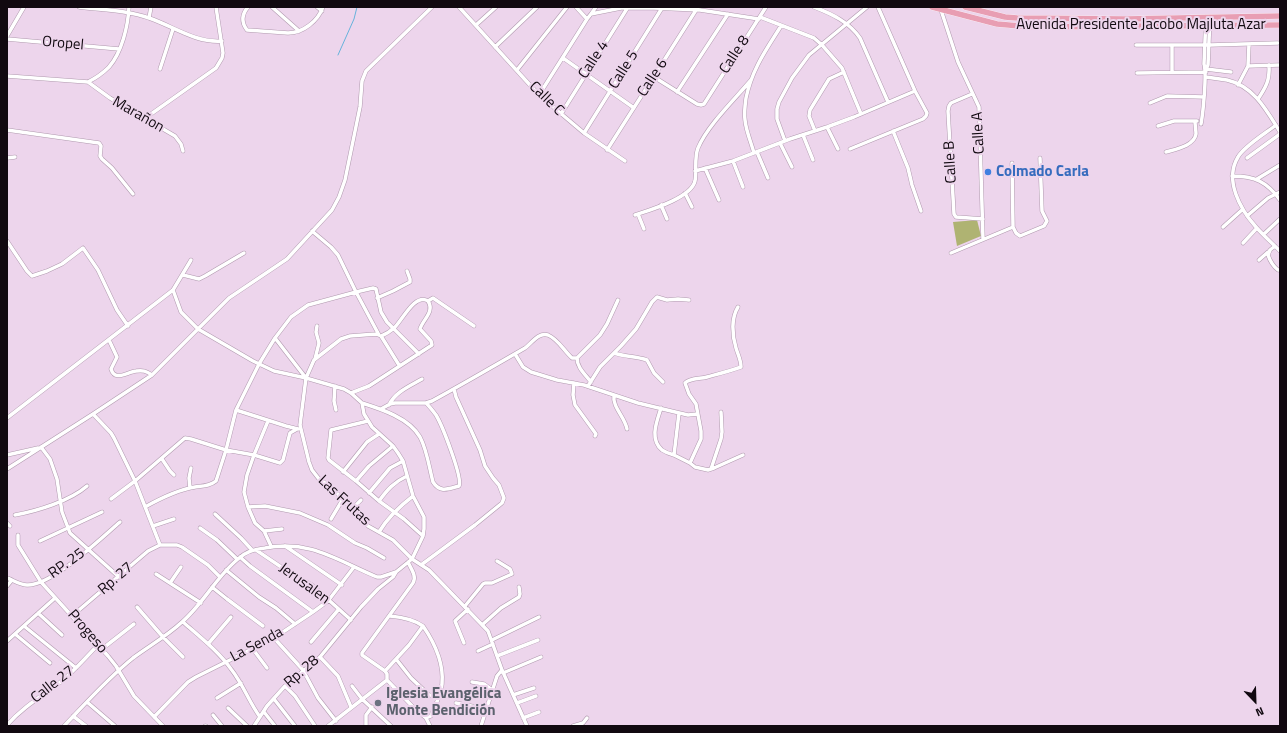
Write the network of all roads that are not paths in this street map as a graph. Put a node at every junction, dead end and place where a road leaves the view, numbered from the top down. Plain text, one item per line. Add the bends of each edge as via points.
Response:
1 (24, 7) edge
2 (78, 7) edge
3 (129, 7) edge
4 (151, 7) edge
5 (216, 7) edge
6 (248, 7) edge
7 (272, 7) edge
8 (317, 7) edge
9 (432, 7) edge
10 (459, 7) edge
11 (496, 7) edge
12 (537, 7) edge
13 (567, 7) edge
14 (576, 7) edge
15 (596, 7) edge
16 (766, 7) edge
17 (814, 7) edge
18 (867, 7) edge
19 (878, 7) edge
20 (932, 7) edge
21 (965, 7) edge
22 (628, 8) edge
23 (662, 8) edge
24 (322, 9) edge
25 (697, 9) edge
26 (941, 10) junction
27 (129, 13) junction
28 (591, 14) junction
29 (728, 14) junction
30 (1280, 16) edge
31 (1208, 17) junction
32 (149, 18) junction
33 (759, 18) junction
34 (587, 19) junction
35 (846, 24) junction
36 (476, 25) junction
37 (1280, 25) edge
38 (781, 26) junction
39 (1208, 26) junction
40 (174, 29) junction
41 (300, 32) junction
42 (7, 37) edge
43 (222, 40) junction
44 (1278, 43) dead end
45 (1249, 44) junction
46 (822, 45) junction
47 (1136, 45) dead end
48 (1172, 45) junction
49 (1205, 45) junction
50 (1210, 45) junction
51 (495, 47) junction
52 (119, 49) junction
53 (563, 58) junction
54 (1268, 65) junction
55 (1280, 65) edge
56 (1248, 66) junction
57 (160, 69) dead end
58 (517, 70) junction
59 (1206, 70) junction
60 (844, 72) junction
61 (1172, 72) junction
62 (1231, 72) dead end
63 (1137, 73) dead end
64 (585, 74) junction
65 (7, 76) edge
66 (654, 77) junction
67 (1206, 77) junction
68 (750, 80) junction
69 (88, 82) junction
70 (1238, 85) junction
71 (915, 91) junction
72 (610, 92) junction
73 (677, 92) junction
74 (739, 94) junction
75 (972, 94) junction
76 (539, 95) junction
77 (747, 97) junction
78 (1204, 97) junction
79 (1258, 99) junction
80 (888, 102) junction
81 (1150, 103) dead end
82 (634, 108) junction
83 (561, 114) junction
84 (861, 114) junction
85 (144, 119) junction
86 (1195, 121) junction
87 (1276, 125) junction
88 (1158, 126) dead end
89 (827, 127) junction
90 (7, 130) edge
91 (815, 131) junction
92 (893, 132) junction
93 (584, 133) junction
94 (1280, 133) edge
95 (803, 135) junction
96 (785, 141) junction
97 (780, 143) junction
98 (838, 149) dead end
99 (850, 149) dead end
100 (607, 150) junction
101 (183, 151) dead end
102 (756, 152) junction
103 (1166, 152) dead end
104 (15, 157) dead end
105 (7, 158) edge
106 (1040, 158) dead end
107 (1247, 158) dead end
108 (813, 160) dead end
109 (733, 161) junction
110 (625, 162) dead end
111 (1012, 163) dead end
112 (1280, 165) edge
113 (792, 167) dead end
114 (704, 168) junction
115 (695, 171) junction
116 (1232, 176) junction
117 (768, 178) dead end
118 (1257, 179) junction
119 (743, 187) dead end
120 (1280, 192) edge
121 (685, 193) junction
122 (133, 194) dead end
123 (1276, 194) junction
124 (719, 200) dead end
125 (1280, 200) edge
126 (661, 205) junction
127 (692, 207) dead end
128 (1243, 209) junction
129 (921, 211) dead end
130 (1247, 216) junction
131 (1280, 218) edge
132 (667, 219) dead end
133 (983, 219) junction
134 (1013, 227) junction
135 (1223, 227) dead end
136 (1257, 228) junction
137 (644, 229) dead end
138 (312, 231) junction
139 (1264, 234) junction
140 (983, 239) junction
141 (7, 241) edge
142 (1243, 243) dead end
143 (1275, 246) junction
144 (1270, 250) junction
145 (1280, 251) edge
146 (244, 253) dead end
147 (951, 253) dead end
148 (191, 260) dead end
149 (1260, 260) dead end
150 (1280, 270) edge
151 (407, 271) dead end
152 (183, 275) junction
153 (173, 290) junction
154 (356, 292) junction
155 (377, 298) junction
156 (618, 300) dead end
157 (689, 300) dead end
158 (428, 301) junction
159 (738, 307) dead end
160 (128, 326) junction
161 (317, 326) dead end
162 (474, 326) dead end
163 (198, 329) junction
164 (393, 329) junction
165 (380, 336) junction
166 (274, 338) junction
167 (109, 340) junction
168 (614, 353) junction
169 (419, 354) junction
170 (515, 354) junction
171 (577, 358) junction
172 (314, 360) junction
173 (258, 364) junction
174 (400, 365) junction
175 (152, 375) junction
176 (306, 378) junction
177 (422, 379) dead end
178 (591, 382) junction
179 (663, 382) dead end
180 (574, 383) junction
181 (335, 386) junction
182 (588, 386) junction
183 (454, 389) junction
184 (351, 393) junction
185 (614, 395) junction
186 (362, 403) junction
187 (426, 403) junction
188 (389, 404) junction
189 (661, 408) junction
190 (381, 409) junction
191 (236, 410) junction
192 (336, 410) dead end
193 (721, 412) dead end
194 (679, 413) junction
195 (93, 414) junction
196 (697, 414) junction
197 (7, 418) edge
198 (268, 421) junction
199 (368, 421) junction
200 (299, 429) junction
201 (627, 429) dead end
202 (379, 434) junction
203 (595, 436) dead end
204 (393, 446) junction
205 (41, 447) junction
206 (226, 450) junction
207 (7, 455) edge
208 (254, 455) junction
209 (743, 455) dead end
210 (674, 456) junction
211 (162, 458) junction
212 (403, 461) junction
213 (690, 463) junction
214 (191, 468) dead end
215 (7, 469) edge
216 (711, 469) junction
217 (343, 472) junction
218 (174, 475) dead end
219 (406, 476) junction
220 (135, 481) junction
221 (356, 481) junction
222 (87, 486) dead end
223 (190, 488) junction
224 (369, 493) junction
225 (413, 496) junction
226 (111, 499) dead end
227 (343, 499) junction
228 (61, 500) junction
229 (361, 500) dead end
230 (379, 501) junction
231 (145, 507) junction
232 (248, 507) junction
233 (352, 509) junction
234 (102, 512) dead end
235 (394, 512) junction
236 (215, 514) dead end
237 (15, 515) dead end
238 (174, 519) dead end
239 (331, 519) dead end
240 (120, 522) dead end
241 (152, 526) junction
242 (200, 528) dead end
243 (68, 529) junction
244 (282, 529) dead end
245 (264, 531) junction
246 (379, 532) junction
247 (18, 535) dead end
248 (423, 536) junction
249 (40, 541) dead end
250 (160, 545) junction
251 (285, 545) junction
252 (271, 546) junction
253 (88, 549) junction
254 (254, 550) junction
255 (239, 558) junction
256 (384, 558) dead end
257 (412, 559) junction
258 (497, 561) dead end
259 (408, 562) junction
260 (421, 565) junction
261 (182, 567) dead end
262 (354, 567) junction
263 (226, 570) junction
264 (396, 572) junction
265 (156, 574) dead end
266 (119, 576) junction
267 (220, 577) junction
268 (7, 578) edge
269 (12, 580) junction
270 (41, 582) junction
271 (170, 583) junction
272 (342, 585) junction
273 (7, 586) edge
274 (212, 587) junction
275 (519, 587) dead end
276 (55, 598) junction
277 (328, 601) junction
278 (201, 603) junction
279 (137, 608) dead end
280 (466, 608) junction
281 (338, 609) junction
282 (313, 612) junction
283 (38, 613) junction
284 (72, 616) junction
285 (390, 616) junction
286 (231, 617) dead end
287 (539, 617) dead end
288 (351, 620) junction
289 (183, 622) junction
290 (134, 624) dead end
291 (295, 624) junction
292 (482, 625) junction
293 (24, 626) junction
294 (263, 626) dead end
295 (423, 626) junction
296 (15, 634) junction
297 (62, 635) dead end
298 (163, 637) junction
299 (274, 638) junction
300 (492, 640) junction
301 (538, 640) dead end
302 (7, 641) edge
303 (311, 642) dead end
304 (464, 643) dead end
305 (208, 644) junction
306 (493, 644) junction
307 (98, 645) junction
308 (252, 648) junction
309 (102, 649) junction
310 (478, 651) dead end
311 (497, 656) junction
312 (183, 657) dead end
313 (320, 657) junction
314 (541, 658) dead end
315 (396, 659) junction
316 (225, 662) junction
317 (50, 663) dead end
318 (76, 668) junction
319 (267, 668) dead end
320 (304, 670) junction
321 (118, 671) junction
322 (385, 671) junction
323 (503, 672) junction
324 (387, 680) junction
325 (472, 682) dead end
326 (241, 683) junction
327 (284, 686) junction
328 (352, 686) dead end
329 (534, 688) dead end
330 (492, 690) junction
331 (513, 695) junction
332 (440, 696) junction
333 (536, 696) dead end
334 (217, 698) dead end
335 (274, 699) junction
336 (362, 699) junction
337 (87, 702) junction
338 (456, 703) dead end
339 (517, 703) junction
340 (351, 707) junction
341 (372, 707) junction
342 (228, 708) dead end
343 (486, 709) junction
344 (264, 712) junction
345 (539, 712) dead end
346 (213, 715) dead end
347 (74, 716) junction
348 (154, 717) junction
349 (260, 717) junction
350 (426, 718) junction
351 (523, 718) junction
352 (587, 718) dead end
353 (336, 720) junction
354 (7, 725) edge
355 (256, 725) edge
356 (64, 726) edge
357 (86, 726) edge
358 (115, 726) edge
359 (163, 726) edge
360 (222, 726) edge
361 (246, 726) edge
362 (275, 726) edge
363 (295, 726) edge
364 (315, 726) edge
365 (328, 726) edge
366 (365, 726) edge
367 (391, 726) edge
368 (430, 726) edge
369 (481, 726) edge
370 (527, 726) edge
371 (573, 726) edge

1 - 42 street
2 - 27 street
3 - 27 street
4 - 32 street
5 - 43 street
6 - 41 street via 243,18 246,30
7 - 41 street
8 - 24 street
9 - 138 street via 366,71 362,81 360,107 345,180 332,210
10 - 36 street, Calle C
11 - 36 street
12 - 51 street
13 - 58 street
14 - 34 street
15 - 28 street
16 - 33 street, Calle 8
17 - 35 street
18 - 35 street
19 - 71 street
20 - 26 main road, Avenida Presidente Jacobo Majluta Azar
21 - 31 main road, Avenida Presidente Jacobo Majluta Azar via 1017,18
22 - 23 street
22 - 28 street
22 - 64 street, Calle 4
23 - 25 street
23 - 72 street, Calle 5
24 - 41 street via 315,20
25 - 29 street
25 - 66 street, Calle 6
26 - 39 main road, Avenida Presidente Jacobo Majluta Azar via 997,24 1025,27
26 - 75 street, Calle A via 958,62
27 - 32 street
27 - 52 street
28 - 34 street
29 - 33 street
29 - 73 street
30 - 31 main road, Avenida Presidente Jacobo Majluta Azar
31 - 39 street
32 - 40 street
33 - 38 street
33 - 73 street, Calle 8 via 704,104 697,104
34 - 53 street
35 - 46 street
35 - 80 street via 860,38
36 - 51 street, Calle C
37 - 39 main road, Avenida Presidente Jacobo Majluta Azar
38 - 46 street via 814,38
38 - 68 street
39 - 49 street
39 - 50 street
40 - 43 street via 210,41
40 - 57 street
42 - 52 street, Oropel
43 - 85 street via 222,58 216,68
44 - 45 street
45 - 50 street
45 - 56 street
46 - 60 street
46 - 96 street via 804,61 779,102 776,115
47 - 48 street
48 - 49 street
48 - 61 street
49 - 50 street
49 - 59 street
50 - 59 street
51 - 58 street, Calle C
52 - 69 street via 110,66
53 - 64 street
53 - 76 street
54 - 55 street
54 - 56 street
54 - 79 street via 1270,77
56 - 70 street
58 - 76 street, Calle C
59 - 61 street
59 - 62 street
59 - 67 street
60 - 84 street
60 - 91 street via 829,80 810,110 809,116
61 - 63 street
64 - 72 street
64 - 83 street, Calle 4
65 - 69 street
66 - 73 street
66 - 82 street, Calle 6
67 - 70 street
67 - 78 street
68 - 74 street
68 - 77 street
69 - 85 street, Marañon
70 - 79 street
71 - 80 street
71 - 92 street via 926,116
72 - 82 street
72 - 93 street, Calle 5
74 - 77 street
74 - 115 street via 705,135 698,148
75 - 133 street, Calle A via 979,112
75 - 133 street, Calle B via 951,103 948,111 954,214 956,217
76 - 83 street, Calle C
77 - 102 street via 744,119 748,136
78 - 81 street via 1167,96
78 - 86 street via 1201,122
79 - 87 street
80 - 84 street
82 - 100 street, Calle 6
83 - 93 street, Calle C
84 - 89 street
85 - 101 street, Marañon via 175,136
86 - 88 street via 1174,121
86 - 103 street via 1196,133 1190,143
87 - 94 street
87 - 116 street via 1243,150
89 - 91 street
89 - 98 street
90 - 122 street via 99,143 100,156
91 - 95 street
92 - 99 street
92 - 129 street via 908,168
93 - 100 street, Calle C
94 - 107 street
95 - 96 street
95 - 108 street
96 - 97 street
97 - 102 street
97 - 113 street
100 - 110 street, Calle C
102 - 109 street
102 - 117 street
104 - 105 street
106 - 134 street via 1042,207 1046,223 1020,236
109 - 114 street
109 - 119 street
111 - 134 street
112 - 118 street
114 - 115 street
114 - 124 street
115 - 121 street via 695,182
116 - 118 street
116 - 128 street
118 - 123 street
120 - 123 street
121 - 126 street
121 - 127 street
123 - 125 street
123 - 130 street
126 - 132 street
126 - 137 street via 636,214
128 - 130 street
128 - 135 street
130 - 136 street
131 - 139 street
133 - 140 street, Calle A
134 - 140 street
136 - 139 street
136 - 142 street
138 - 154 street via 338,255
138 - 163 street via 287,260 229,298
139 - 143 street
140 - 147 street
141 - 160 street via 32,276 62,264 83,248
143 - 144 street
143 - 145 street
144 - 149 street
144 - 150 street via 1269,260
146 - 152 street via 199,279
148 - 152 street
151 - 155 street via 410,282
152 - 153 street
153 - 160 street
153 - 163 street via 181,312
154 - 155 street via 374,288
154 - 165 street
154 - 166 street via 308,305 291,317
155 - 164 street via 381,312
156 - 171 street via 600,335
157 - 168 street via 667,300 657,296 636,328
158 - 162 street via 433,298 439,300
158 - 164 street via 423,299 411,306
158 - 169 street via 431,308 420,329 432,343
159 - 196 street via 734,314 733,326 741,367 687,381 686,388 696,404
160 - 167 street
161 - 172 street, Las Frutas via 319,343
163 - 173 street
163 - 175 street
164 - 165 street
164 - 169 street
165 - 172 street via 350,336 341,339
165 - 174 street
166 - 173 street
166 - 176 street
167 - 175 street via 117,357 111,369 112,373 116,376 145,371
167 - 197 street
168 - 178 street via 600,367
168 - 179 street via 647,360
169 - 174 street
170 - 171 street via 538,336 548,335 572,358
170 - 180 street via 523,367 531,372
170 - 183 street
171 - 178 street via 580,368
172 - 176 street, Las Frutas
173 - 176 street via 274,371
173 - 191 street
174 - 184 street via 368,386
175 - 195 street
176 - 181 street
176 - 200 street, Las Frutas
177 - 188 street via 392,398
178 - 182 street
180 - 182 street
180 - 203 street via 575,405
181 - 184 street
181 - 192 street
182 - 185 street
183 - 187 street
183 - 260 street via 485,466 499,484 504,498 502,503 475,525
184 - 186 street
185 - 189 street
185 - 201 street via 614,402 625,420
186 - 190 street
186 - 199 street
187 - 188 street
187 - 190 street via 440,422 455,462 459,486 443,490 436,486 420,436 396,416
188 - 190 street
189 - 194 street
189 - 210 street via 656,427 656,441 662,450
191 - 198 street
191 - 206 street
193 - 216 street via 721,439
194 - 196 street
194 - 210 street
195 - 205 street
195 - 220 street via 111,433
196 - 213 street via 701,439
198 - 200 street
198 - 208 street
199 - 202 street
199 - 217 street via 331,430 328,458
200 - 208 street via 290,433 280,463
200 - 227 street, Las Frutas via 312,470
202 - 204 street
202 - 217 street via 367,442
204 - 212 street
204 - 221 street
205 - 207 street
205 - 215 street
205 - 228 street via 50,459
206 - 208 street
206 - 211 street via 185,438
206 - 223 street via 216,481 213,484
208 - 232 street via 244,492
209 - 216 street
210 - 213 street
211 - 218 street
211 - 220 street
212 - 219 street
212 - 224 street via 390,468
213 - 216 street via 695,467
214 - 223 street
217 - 221 street
219 - 225 street
219 - 230 street via 391,485
220 - 226 street
220 - 231 street
221 - 224 street
222 - 228 street
223 - 231 street via 167,495
224 - 230 street
225 - 235 street
225 - 248 street via 424,517
227 - 233 street, Las Frutas
227 - 239 street
228 - 237 street via 44,508
228 - 243 street
229 - 233 street
230 - 235 street
231 - 241 street
232 - 245 street via 255,523
232 - 256 street via 265,506 300,513 328,525
233 - 246 street, Las Frutas via 368,526
234 - 243 street
235 - 246 street
235 - 248 street
236 - 254 street, Jerusalen
238 - 241 street
240 - 253 street, RP. 25
241 - 250 street
242 - 255 street
243 - 249 street
243 - 253 street
244 - 245 street
245 - 252 street
246 - 257 street, Las Frutas via 393,540
247 - 270 street, Progeso via 18,545
248 - 257 street
250 - 266 street, Rp. 27 via 148,551
250 - 267 street via 177,545 208,565
251 - 252 street
251 - 262 street via 295,545 324,553
251 - 272 street
252 - 254 street
253 - 266 street
253 - 270 street, RP. 25 via 54,576
254 - 255 street
254 - 277 street, Jerusalen via 312,585
255 - 263 street
255 - 282 street
257 - 259 street, Rp. 28
257 - 260 street, Las Frutas
258 - 280 street via 510,569 512,574 483,584
259 - 264 street, Rp. 28
259 - 285 street via 415,580
260 - 280 street, Las Frutas
261 - 271 street
262 - 264 street via 377,577
262 - 272 street, La Senda
263 - 267 street
263 - 291 street
264 - 288 street, Rp. 28
265 - 271 street
266 - 284 street, Rp. 27
267 - 274 street
268 - 269 street, RP. 25
269 - 270 street, RP. 25 via 29,585
269 - 273 street
270 - 276 street, Progeso
271 - 278 street
272 - 277 street, La Senda
274 - 278 street
274 - 294 street
275 - 292 street via 519,598 501,608
276 - 283 street
276 - 284 street, Progeso
277 - 281 street, Jerusalen
277 - 282 street, La Senda
278 - 289 street
279 - 298 street
280 - 292 street, Las Frutas
280 - 304 street via 455,621
281 - 288 street, Jerusalen
281 - 303 street
282 - 291 street, La Senda
283 - 293 street
283 - 297 street
284 - 307 street, Progeso
285 - 295 street via 414,621
285 - 322 street via 362,653
286 - 305 street
287 - 300 street
288 - 313 street, Rp. 28
289 - 298 street
289 - 305 street
290 - 309 street
291 - 299 street, La Senda
292 - 300 street, Las Frutas via 490,633
293 - 296 street
293 - 318 street
295 - 315 street
295 - 332 street via 430,635 442,672
296 - 302 street
296 - 317 street
298 - 312 street
298 - 321 street
299 - 308 street, La Senda
299 - 320 street
300 - 306 street, Las Frutas
301 - 311 street
305 - 316 street
306 - 310 street
306 - 311 street, Las Frutas
307 - 309 street, Progeso
307 - 318 street, Calle 27
308 - 316 street, La Senda
308 - 319 street
309 - 321 street, Progeso
311 - 323 street, Las Frutas
313 - 320 street, Rp. 28
313 - 340 street via 338,676
314 - 323 street
315 - 322 street
315 - 332 street via 425,692
316 - 326 street
316 - 348 street, La Senda via 188,682
318 - 354 street, Calle 27 via 59,684 18,713
320 - 327 street, Rp. 28
320 - 353 street via 318,698
321 - 337 street
321 - 348 street, Progeso via 134,696
322 - 324 street
323 - 330 street via 497,676
323 - 331 street, Las Frutas
324 - 336 street
324 - 350 street
325 - 330 street via 484,684
326 - 334 street
326 - 349 street
327 - 335 street, Rp. 28
327 - 364 street via 295,696
328 - 336 street
329 - 331 street
330 - 343 street
331 - 339 street, Las Frutas
332 - 350 street via 431,716
333 - 339 street
335 - 344 street, Rp. 28
335 - 363 street
336 - 340 street
336 - 341 street
337 - 347 street
337 - 358 street
338 - 343 street
339 - 351 street, Las Frutas
340 - 353 street
341 - 366 street via 366,715
341 - 367 street
342 - 361 street
343 - 369 street
344 - 349 street, Rp. 28
344 - 362 street
345 - 351 street
346 - 360 street
347 - 356 street
347 - 357 street
348 - 359 street, Progeso
349 - 355 street, Rp. 28
350 - 368 street
351 - 370 street, Las Frutas
352 - 371 street via 583,723
353 - 365 street

